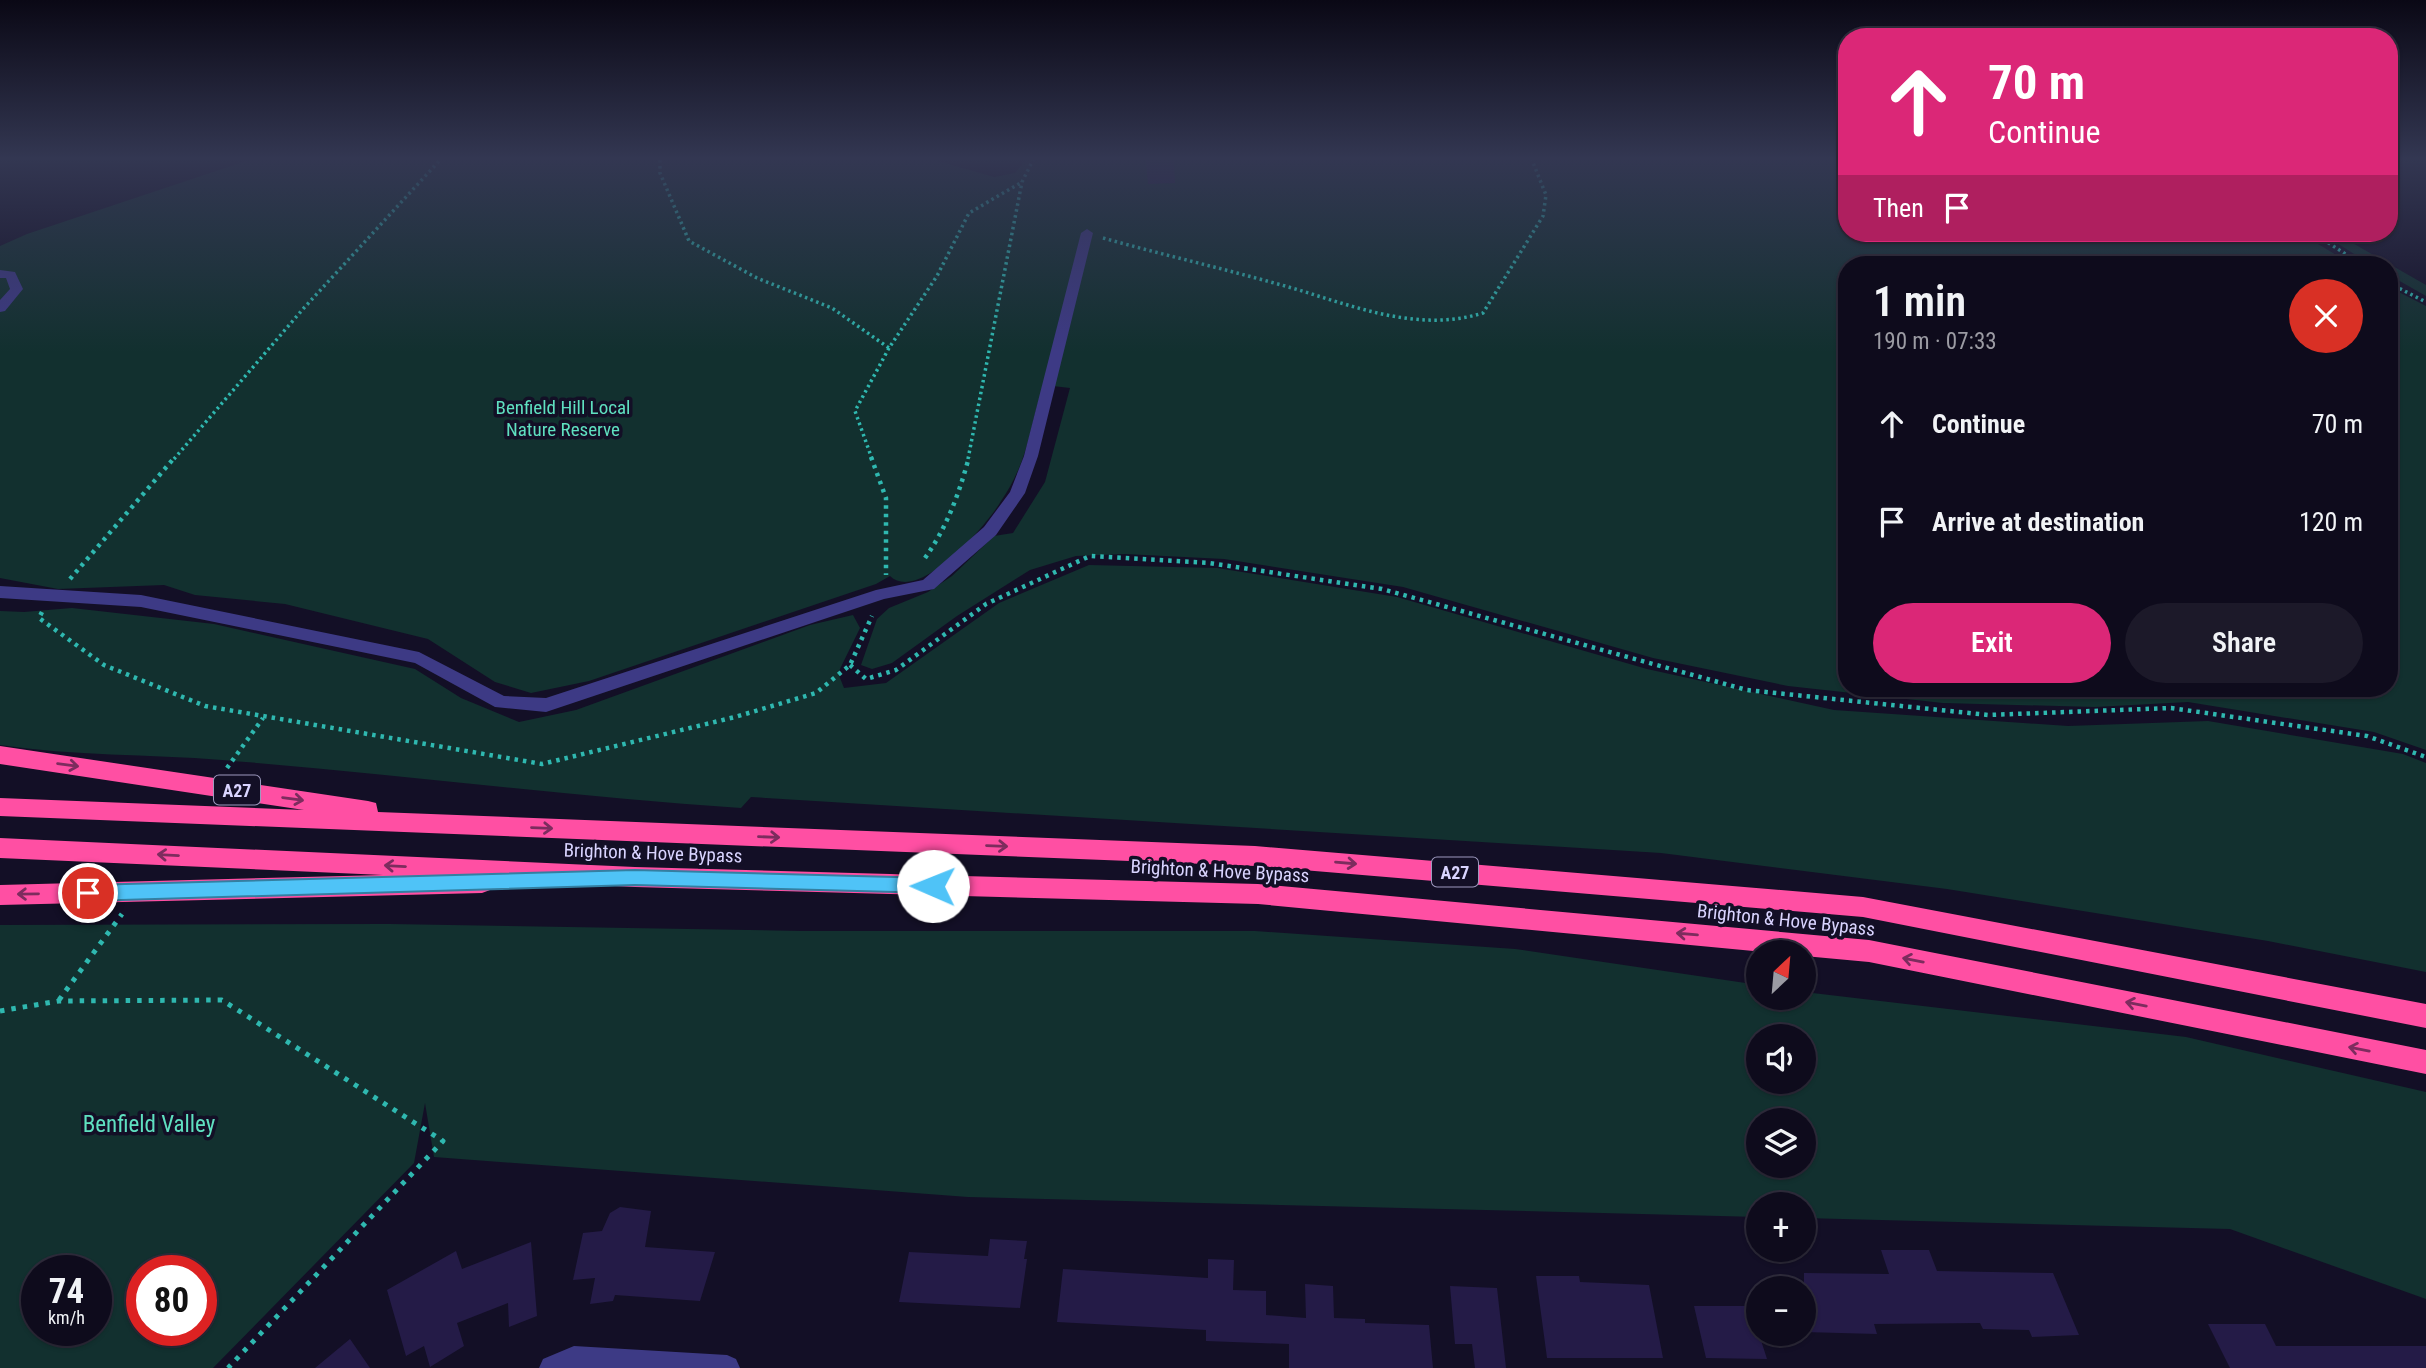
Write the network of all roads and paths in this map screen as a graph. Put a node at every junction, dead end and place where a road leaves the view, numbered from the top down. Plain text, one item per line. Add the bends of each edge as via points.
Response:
1 (381, 224) edge
2 (682, 224) edge
3 (963, 224) edge
4 (1014, 224) edge
5 (1538, 224) edge
6 (1087, 233) joint
7 (2327, 242) edge
8 (2349, 256) edge
9 (0, 274) edge
10 (2398, 287) edge
11 (2426, 302) edge
12 (0, 308) edge
13 (889, 348) junction
14 (924, 560) dead end
15 (0, 592) edge
16 (882, 594) junction
17 (50, 596) junction
18 (849, 665) junction
19 (0, 755) edge
20 (2426, 757) edge
21 (0, 807) edge
22 (474, 825) junction
23 (0, 848) edge
24 (635, 877) junction
25 (0, 895) edge
26 (0, 1011) edge
27 (2426, 1016) edge
28 (2426, 1062) edge
29 (228, 1368) edge
30 (552, 1368) edge
31 (727, 1368) edge

1 - 17 path via 78,573
2 - 13 path via 689,241 757,278 832,308
3 - 13 path via 937,276
4 - 14 path via 977,429 952,509
5 - 6 path via 1483,313 1453,322 1416,320 1331,301
6 - 16 street via 1031,456 1017,493 990,531 928,585
7 - 8 path
9 - 12 street via 11,275 17,289
10 - 11 path
13 - 16 path via 855,411 887,498
15 - 17 street
16 - 17 street via 546,705 501,702 419,658 141,601
16 - 18 path
17 - 18 path via 39,618 104,665 205,706 542,764 816,693
18 - 20 path via 866,679 896,670 986,604 1090,556 1196,562 1382,589 1747,690 1988,715 2171,708 2367,736
19 -> 22 highway, A27
21 - 22 highway, Brighton & Hove Bypass / A27
22 -> 27 highway, Brighton & Hove Bypass / A27 via 1255,856 1863,907
24 -> 23 highway, Brighton & Hove Bypass / A27
24 -> 25 highway, A27
28 -> 24 highway, Brighton & Hove Bypass / A27 via 1869,951 1258,894
26 - 29 path via 59,1001 222,1000 443,1141
30 - 31 street via 575,1359

